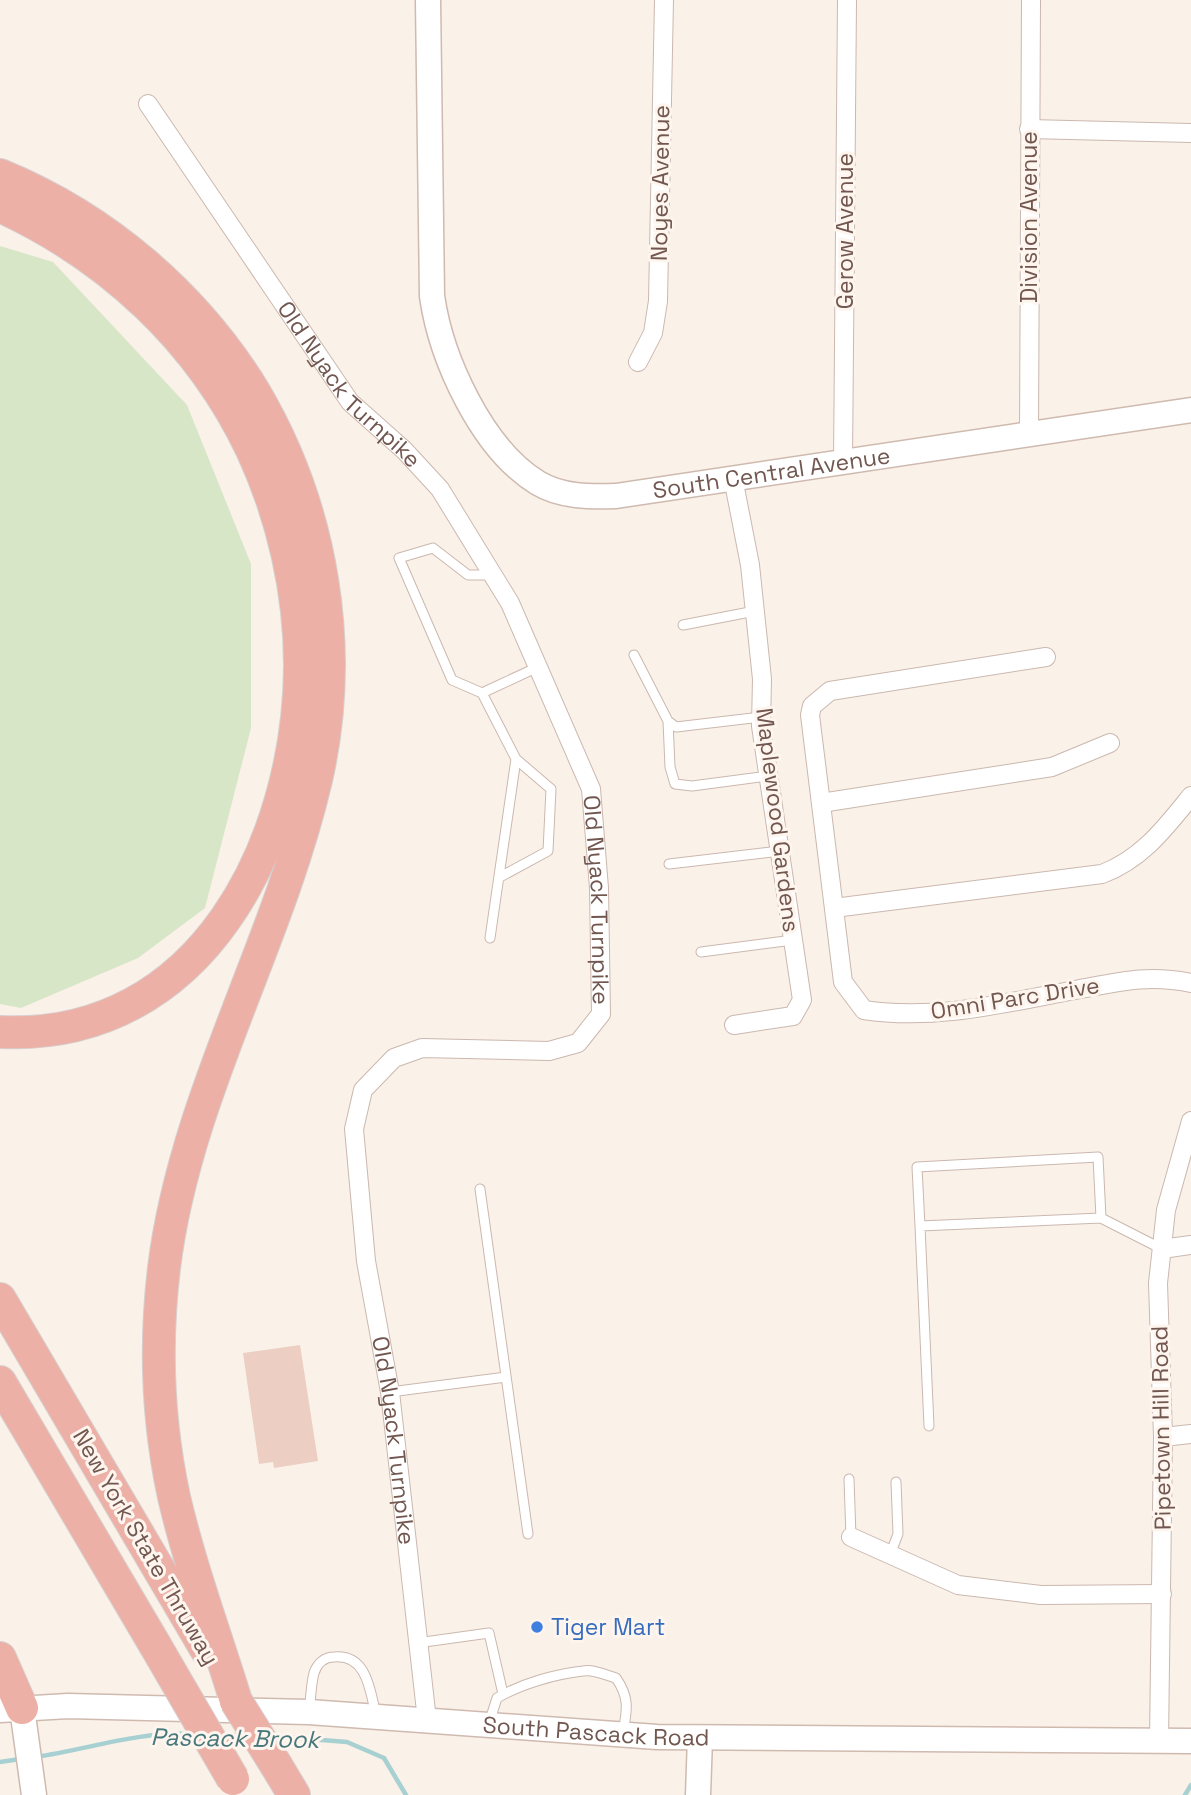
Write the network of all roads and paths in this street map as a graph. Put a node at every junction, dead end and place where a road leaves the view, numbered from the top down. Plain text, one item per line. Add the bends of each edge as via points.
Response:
1 (428, 0) edge
2 (664, 0) edge
3 (847, 0) edge
4 (1031, 0) edge
5 (148, 104) dead end
6 (1029, 129) junction
7 (1191, 133) edge
8 (0, 175) edge
9 (0, 206) edge
10 (638, 362) dead end
11 (1191, 410) edge
12 (1029, 435) junction
13 (844, 462) junction
14 (733, 478) junction
15 (491, 575) junction
16 (755, 611) junction
17 (682, 625) dead end
18 (634, 655) dead end
19 (1045, 657) dead end
20 (538, 667) junction
21 (482, 693) junction
22 (761, 717) junction
23 (668, 721) junction
24 (1110, 743) dead end
25 (516, 759) junction
26 (768, 776) junction
27 (1191, 796) edge
28 (821, 803) junction
29 (780, 851) junction
30 (669, 864) dead end
31 (500, 877) junction
32 (834, 908) junction
33 (491, 939) dead end
34 (793, 940) junction
35 (701, 952) dead end
36 (1191, 983) edge
37 (734, 1025) dead end
38 (0, 1032) edge
39 (1191, 1121) edge
40 (480, 1189) dead end
41 (1101, 1218) junction
42 (920, 1226) junction
43 (1191, 1245) edge
44 (1162, 1249) junction
45 (0, 1298) edge
46 (506, 1377) junction
47 (0, 1382) edge
48 (390, 1392) junction
49 (929, 1426) dead end
50 (1191, 1434) edge
51 (1163, 1437) junction
52 (849, 1479) dead end
53 (896, 1482) dead end
54 (528, 1534) dead end
55 (851, 1537) joint
56 (889, 1556) junction
57 (1162, 1594) junction
58 (201, 1620) junction
59 (417, 1643) junction
60 (0, 1658) edge
61 (503, 1694) junction
62 (11, 1709) edge
63 (309, 1712) junction
64 (376, 1716) junction
65 (427, 1720) junction
66 (488, 1725) junction
67 (623, 1735) junction
68 (700, 1738) junction
69 (1159, 1740) junction
70 (1191, 1741) edge
71 (238, 1787) edge
72 (31, 1789) edge
73 (294, 1795) edge
74 (698, 1795) edge

1 - 14 street, South Central Avenue via 432,296 437,330 447,359 493,438 517,467 540,484 592,497
2 - 10 street, Noyes Avenue via 658,301 653,332
3 - 13 street, Gerow Avenue
4 - 6 street, Division Avenue
5 - 15 street, Old Nyack Turnpike via 350,402 440,489
6 - 7 street
6 - 12 street, Division Avenue
8 - 58 highway via 108,234 154,271 214,335 249,384 289,462 308,516 324,594 328,692 316,780 291,864 191,1140 163,1275 159,1362 166,1449
9 - 38 highway via 68,242 133,292 192,354 224,400 262,473 280,524 297,607 300,663 293,747 278,810 256,867 217,933 167,981 123,1007 57,1028
11 - 12 street, South Central Avenue
12 - 13 street, South Central Avenue
13 - 14 street, South Central Avenue
14 - 16 street, Maplewood Gardens
15 - 20 street, Old Nyack Turnpike via 510,603
15 - 21 lane via 468,575 433,548 399,558 452,680
16 - 17 lane
16 - 22 street, Maplewood Gardens
18 - 23 lane
19 - 28 street, Omni Parc Drive via 830,691 812,706 810,715
20 - 21 lane
20 - 48 street, Old Nyack Turnpike via 591,789 599,888 601,1014 578,1043 550,1051 422,1048 394,1058 363,1090 354,1129 366,1261
21 - 25 lane
22 - 23 lane via 676,727
22 - 26 street, Maplewood Gardens
23 - 26 lane via 670,767 676,784
24 - 28 street via 1052,767
25 - 31 lane
25 - 31 lane via 551,789 548,850
26 - 29 street, Maplewood Gardens
27 - 32 street via 1142,852 1102,874
28 - 32 street, Omni Parc Drive
29 - 30 lane
29 - 34 street, Maplewood Gardens
31 - 33 lane
32 - 36 street, Omni Parc Drive via 843,982 864,1010 950,1013 1125,981 1160,977
34 - 35 lane
34 - 37 street, Maplewood Gardens via 802,1000 793,1016
39 - 44 street, Pipetown Hill Road via 1166,1210
40 - 46 lane
41 - 42 lane
41 - 42 lane via 1098,1157 917,1167
41 - 44 lane
42 - 49 lane
43 - 44 street
44 - 51 street, Pipetown Hill Road via 1158,1283
45 - 58 highway, New York State Thruway
46 - 48 lane
46 - 54 lane
47 - 71 highway, New York State Thruway, bridge
48 - 59 street, Old Nyack Turnpike
50 - 51 street
51 - 57 street, Pipetown Hill Road
52 - 55 lane
53 - 56 lane via 898,1534
55 - 56 street
56 - 57 street via 958,1585 1041,1595
57 - 69 street, Pipetown Hill Road
58 - 73 highway, New York State Thruway, bridge via 236,1701
59 - 61 lane via 489,1633
59 - 65 street, Old Nyack Turnpike
60 - 62 highway
61 - 66 lane via 497,1698
61 - 67 lane via 586,1670 616,1678 629,1702
62 - 63 street, South Pascack Road
62 - 72 street via 27,1743
63 - 64 street, South Pascack Road
63 - 64 lane via 314,1671 320,1661 348,1657 368,1679
64 - 65 street, South Pascack Road
65 - 66 street, South Pascack Road
66 - 67 street, South Pascack Road
67 - 68 street, South Pascack Road
68 - 69 street, South Pascack Road
68 - 74 street
69 - 70 street, South Pascack Road

